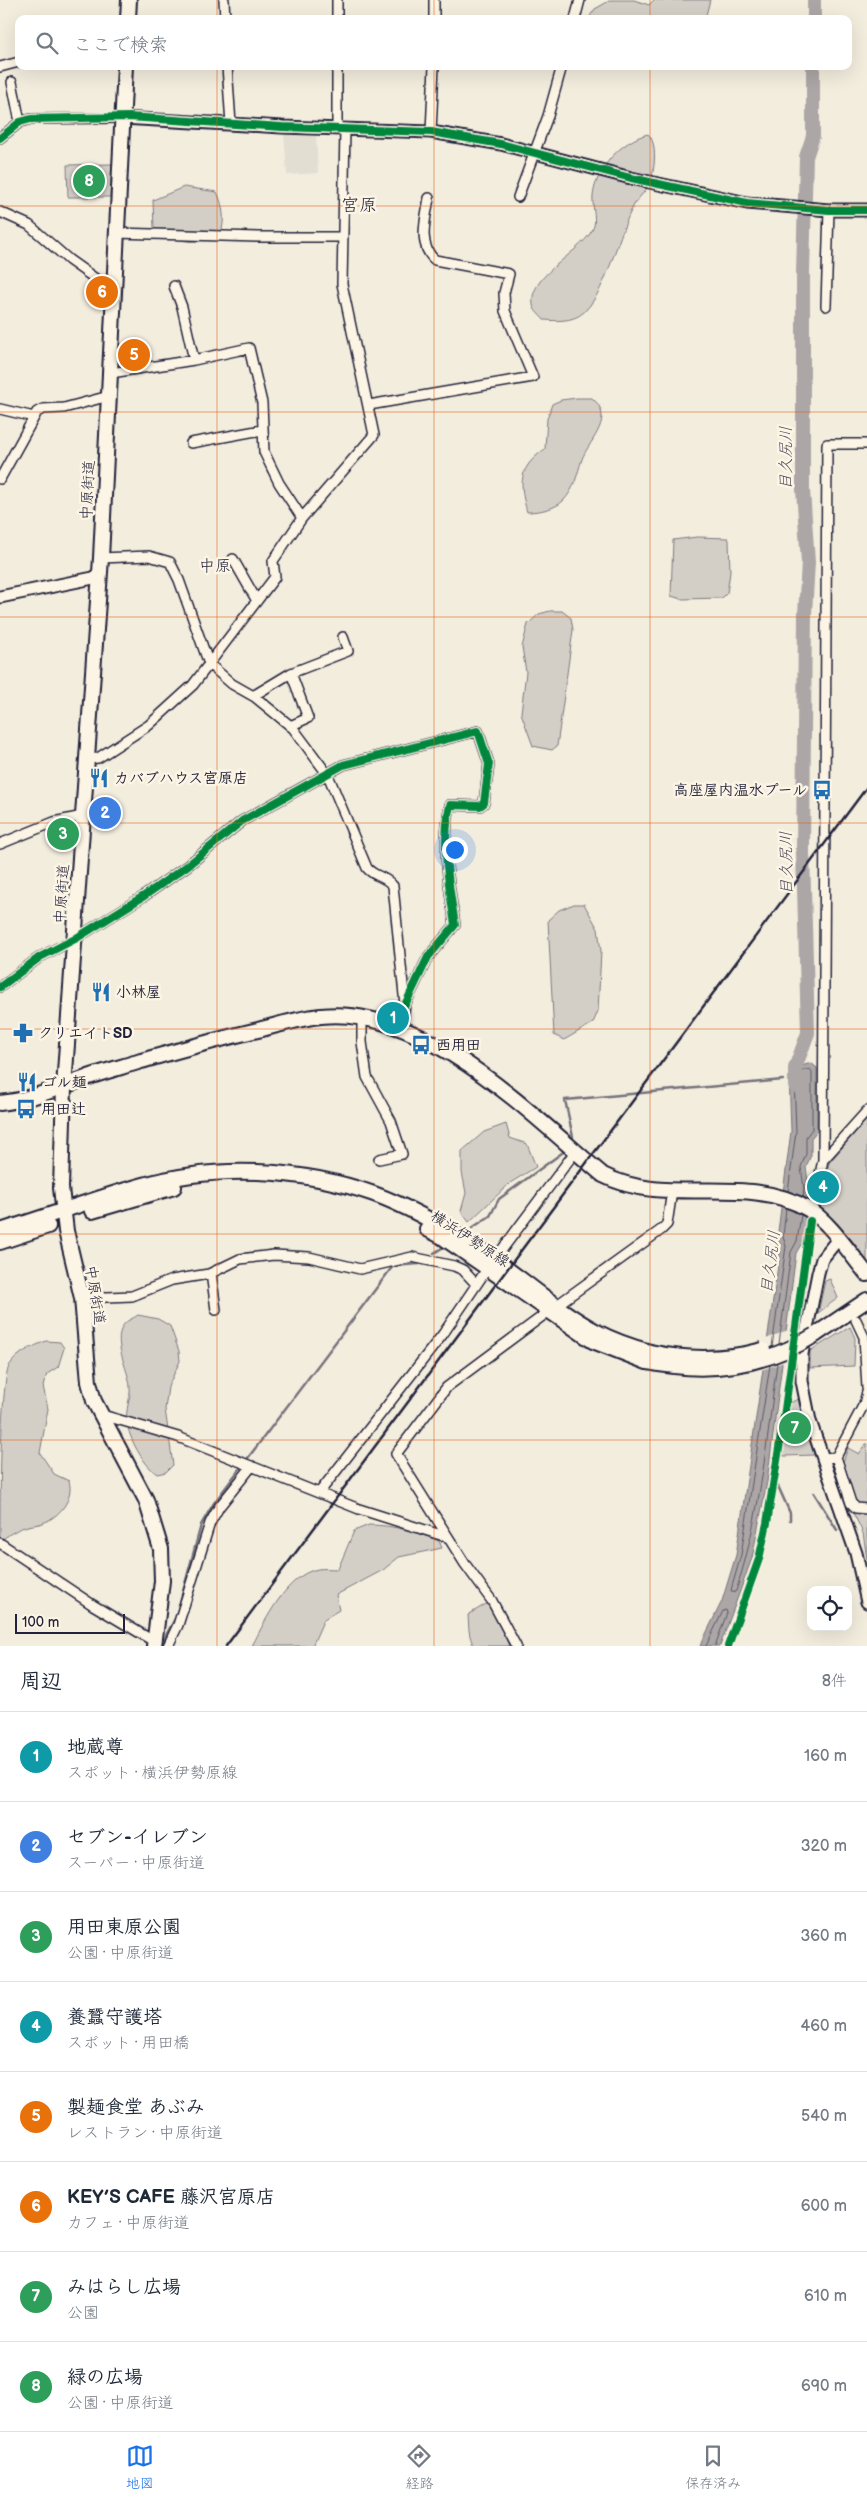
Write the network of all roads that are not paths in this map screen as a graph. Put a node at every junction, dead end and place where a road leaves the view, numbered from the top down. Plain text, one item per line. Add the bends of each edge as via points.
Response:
1 (129, 0) edge
2 (224, 0) edge
3 (337, 0) edge
4 (434, 0) edge
5 (580, 0) edge
6 (128, 15) edge
7 (225, 15) edge
8 (337, 15) edge
9 (434, 15) edge
10 (576, 15) edge
11 (15, 63) edge
12 (0, 67) edge
13 (125, 70) edge
14 (227, 70) edge
15 (337, 70) edge
16 (434, 70) edge
17 (561, 70) edge
18 (12, 82) dead end
19 (122, 118) junction
20 (20, 122) junction
21 (231, 124) junction
22 (341, 129) junction
23 (431, 132) junction
24 (0, 138) edge
25 (533, 153) junction
26 (518, 196) dead end
27 (429, 198) dead end
28 (827, 210) junction
29 (867, 210) edge
30 (0, 212) edge
31 (116, 233) junction
32 (343, 236) junction
33 (174, 286) dead end
34 (114, 292) junction
35 (826, 306) dead end
36 (194, 360) junction
37 (111, 372) junction
38 (109, 396) junction
39 (369, 405) junction
40 (0, 409) edge
41 (34, 417) junction
42 (262, 430) junction
43 (191, 443) dead end
44 (867, 444) edge
45 (0, 479) edge
46 (302, 518) junction
47 (101, 558) junction
48 (233, 559) dead end
49 (98, 576) junction
50 (0, 597) edge
51 (257, 601) junction
52 (343, 637) dead end
53 (208, 664) junction
54 (291, 673) junction
55 (253, 696) junction
56 (290, 726) junction
57 (88, 759) junction
58 (328, 775) junction
59 (83, 816) junction
60 (0, 844) edge
61 (75, 939) junction
62 (0, 988) edge
63 (405, 1005) junction
64 (362, 1017) junction
65 (402, 1029) junction
66 (64, 1087) junction
67 (0, 1103) edge
68 (867, 1111) edge
69 (571, 1148) junction
70 (379, 1159) dead end
71 (823, 1160) junction
72 (672, 1191) junction
73 (811, 1212) junction
74 (63, 1216) junction
75 (0, 1231) edge
76 (838, 1239) junction
77 (0, 1242) edge
78 (491, 1264) junction
79 (211, 1273) junction
80 (867, 1274) edge
81 (476, 1284) junction
82 (867, 1289) edge
83 (82, 1298) junction
84 (867, 1300) edge
85 (553, 1309) junction
86 (216, 1310) dead end
87 (856, 1320) dead end
88 (816, 1330) junction
89 (867, 1388) edge
90 (867, 1392) edge
91 (100, 1414) junction
92 (836, 1456) junction
93 (823, 1458) junction
94 (248, 1464) junction
95 (319, 1493) junction
96 (867, 1509) edge
97 (447, 1537) junction
98 (0, 1543) edge
99 (867, 1602) edge
100 (161, 1645) edge
101 (516, 1646) edge

1 - 6 main road
2 - 7 street
3 - 8 street
4 - 9 street
5 - 10 street
11 - 12 street
13 - 19 main road, 中原街道
14 - 21 street
15 - 22 street
16 - 23 street
17 - 25 street
18 - 20 street
19 - 20 street via 31,119
19 - 21 street
19 - 31 main road, 中原街道
20 - 24 street
21 - 22 street
22 - 23 street
22 - 32 street
23 - 25 street
25 - 26 street
25 - 28 street via 713,196
27 - 39 street via 424,236 428,254 435,260 509,274 504,293 505,311 533,377
28 - 29 street
28 - 35 street
30 - 34 street via 29,225 69,260
31 - 32 street via 258,238
31 - 34 main road, 中原街道
32 - 39 street via 342,284
33 - 36 street
34 - 37 main road, 中原街道
36 - 37 street
36 - 42 street via 249,348 262,403
37 - 38 main road, 中原街道
38 - 41 street via 64,408 43,409
38 - 47 main road, 中原街道
39 - 46 street via 374,435
40 - 41 street
41 - 45 street
42 - 43 street
42 - 46 street via 264,452 269,463
44 - 71 street via 827,444
46 - 51 street via 273,561 275,577
47 - 49 main road, 中原街道
47 - 53 street via 149,556 170,562
48 - 51 street
49 - 50 street
49 - 57 main road, 中原街道
51 - 53 street
52 - 54 street via 348,651
53 - 55 street
53 - 57 street via 193,685 149,725 98,758
54 - 55 street
54 - 56 street via 308,718
55 - 56 street
56 - 58 street
57 - 59 main road, 中原街道
58 - 61 street via 242,821 187,866
58 - 63 street via 367,868 393,886
58 - 63 street via 359,760 478,731 484,747 489,764 484,803 480,806 450,805 445,825 444,847 455,925 428,957
59 - 60 street via 54,822
59 - 61 main road, 中原街道
61 - 62 street via 40,957
61 - 66 main road, 中原街道
63 - 65 street
64 - 65 main road
64 - 66 main road via 322,1016 291,1020 143,1061
64 - 70 street via 367,1077 391,1121 402,1154
65 - 69 main road via 489,1079
66 - 67 main road via 35,1097
66 - 74 main road, 中原街道
68 - 71 street
69 - 72 main road via 603,1175 617,1182
69 - 78 street
71 - 73 street
72 - 73 main road via 749,1191 780,1196
72 - 85 street via 667,1224
73 - 76 main road
74 - 75 main road, 横浜伊勢原線
74 - 77 main road, 横浜伊勢原線
74 - 78 main road, 横浜伊勢原線 via 141,1185 174,1178 247,1172 298,1175 374,1194 412,1210 447,1229
74 - 83 main road, 中原街道
76 - 80 main road
76 - 93 street via 822,1259 802,1354 806,1406
78 - 81 street
78 - 85 main road, 横浜伊勢原線
79 - 81 street via 240,1259 274,1256 309,1257 360,1269 412,1257 454,1266 463,1270
79 - 83 street via 172,1280 132,1296
79 - 86 street
81 - 95 street via 443,1334
82 - 88 main road, 横浜伊勢原線
83 - 91 main road, 中原街道 via 89,1382
84 - 88 main road, 横浜伊勢原線
85 - 88 main road, 横浜伊勢原線, bridge via 649,1357 742,1354
85 - 97 street via 447,1387 396,1454
87 - 89 street via 864,1337
90 - 92 street via 864,1404
91 - 94 street
91 - 100 main road, 中原街道 via 146,1500 158,1536 162,1560
92 - 93 street
92 - 96 street via 851,1503 856,1508
93 - 99 street via 856,1553
94 - 95 street
94 - 100 street via 210,1523 178,1625
95 - 97 street
97 - 101 street via 492,1601
98 - 100 street via 93,1605

